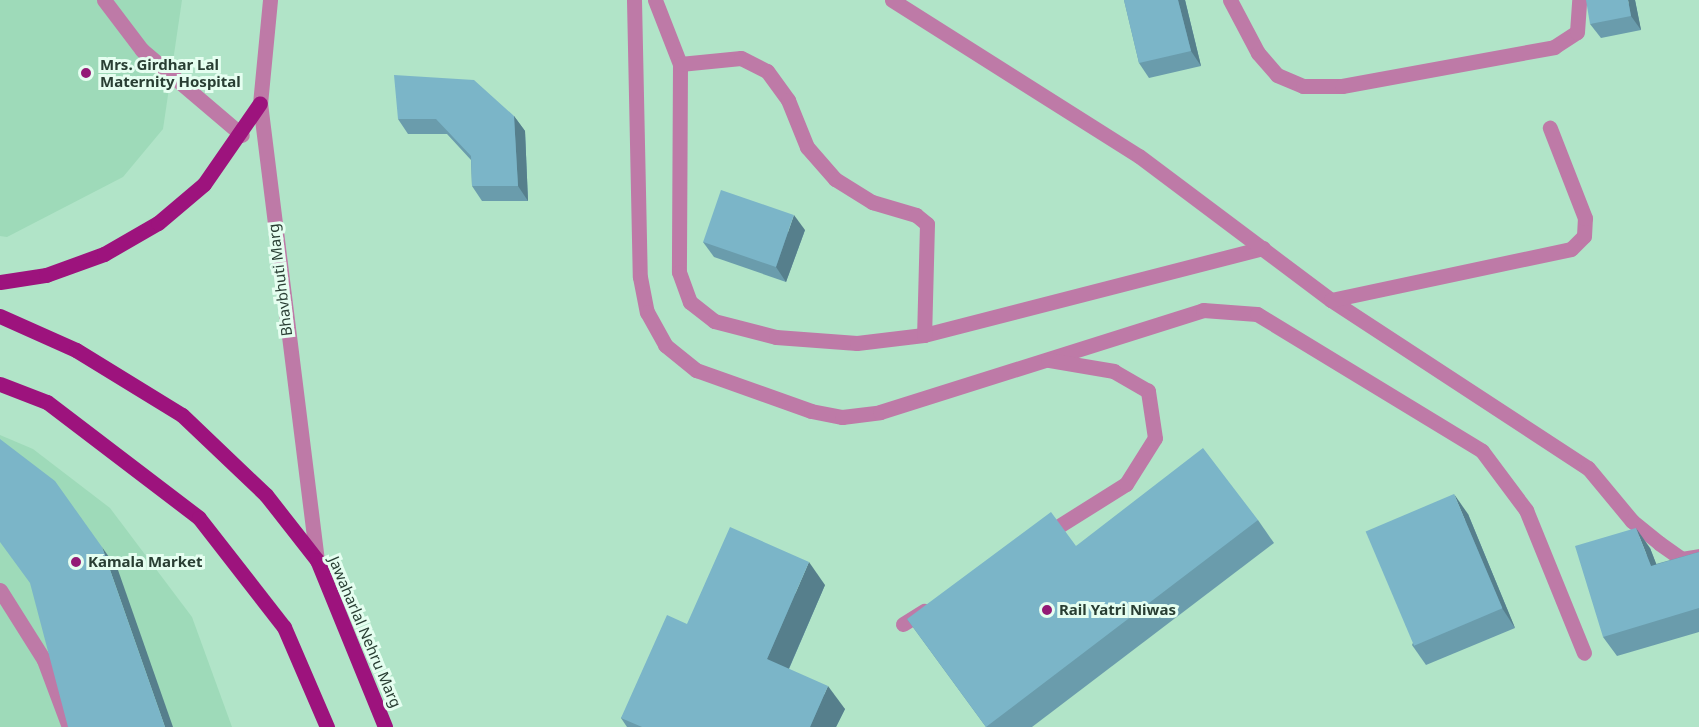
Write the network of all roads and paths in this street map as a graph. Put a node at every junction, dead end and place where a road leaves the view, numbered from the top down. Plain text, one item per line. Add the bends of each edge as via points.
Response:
1 (104, 0) edge
2 (270, 0) edge
3 (634, 0) edge
4 (655, 0) edge
5 (892, 0) edge
6 (1230, 0) edge
7 (1579, 0) edge
8 (680, 64) junction
9 (260, 103) junction
10 (1550, 128) dead end
11 (242, 135) junction
12 (1263, 248) junction
13 (0, 282) edge
14 (1331, 300) junction
15 (0, 316) edge
16 (924, 335) junction
17 (1045, 359) junction
18 (0, 384) edge
19 (1024, 548) edge
20 (1699, 556) edge
21 (317, 560) junction
22 (0, 590) edge
23 (943, 598) edge
24 (903, 624) dead end
25 (1584, 653) dead end
26 (69, 727) edge
27 (327, 727) edge
28 (385, 727) edge

1 - 11 street via 142,50
2 - 9 street, Bhavbhuti Marg
3 - 17 street via 640,277 646,312 665,345 696,370 811,411 842,417 880,412
4 - 8 street
5 - 12 street via 1139,156
6 - 7 street via 1258,53 1277,75 1304,86 1342,86 1554,47 1577,32
8 - 16 street via 741,58 767,71 788,100 807,147 835,179 872,202 916,215 927,224
8 - 16 street via 679,272 690,302 714,321 776,337 857,343
9 - 11 main road
9 - 21 street, Bhavbhuti Marg
10 - 14 street via 1585,218 1584,236 1571,249
11 - 13 main road via 204,184 158,224 104,254 46,275
12 - 14 street
12 - 16 street
14 - 20 street via 1588,468 1632,520 1659,543 1683,559
15 - 21 main road, Jawaharlal Nehru Marg via 76,350 182,415 266,495
17 - 19 street via 1114,371 1148,391 1155,438 1126,484
17 - 25 street via 1203,310 1257,314 1482,451 1526,510
18 - 27 main road via 64,413 199,518 284,627
21 - 28 main road, Jawaharlal Nehru Marg
22 - 26 street via 44,660
23 - 24 street

